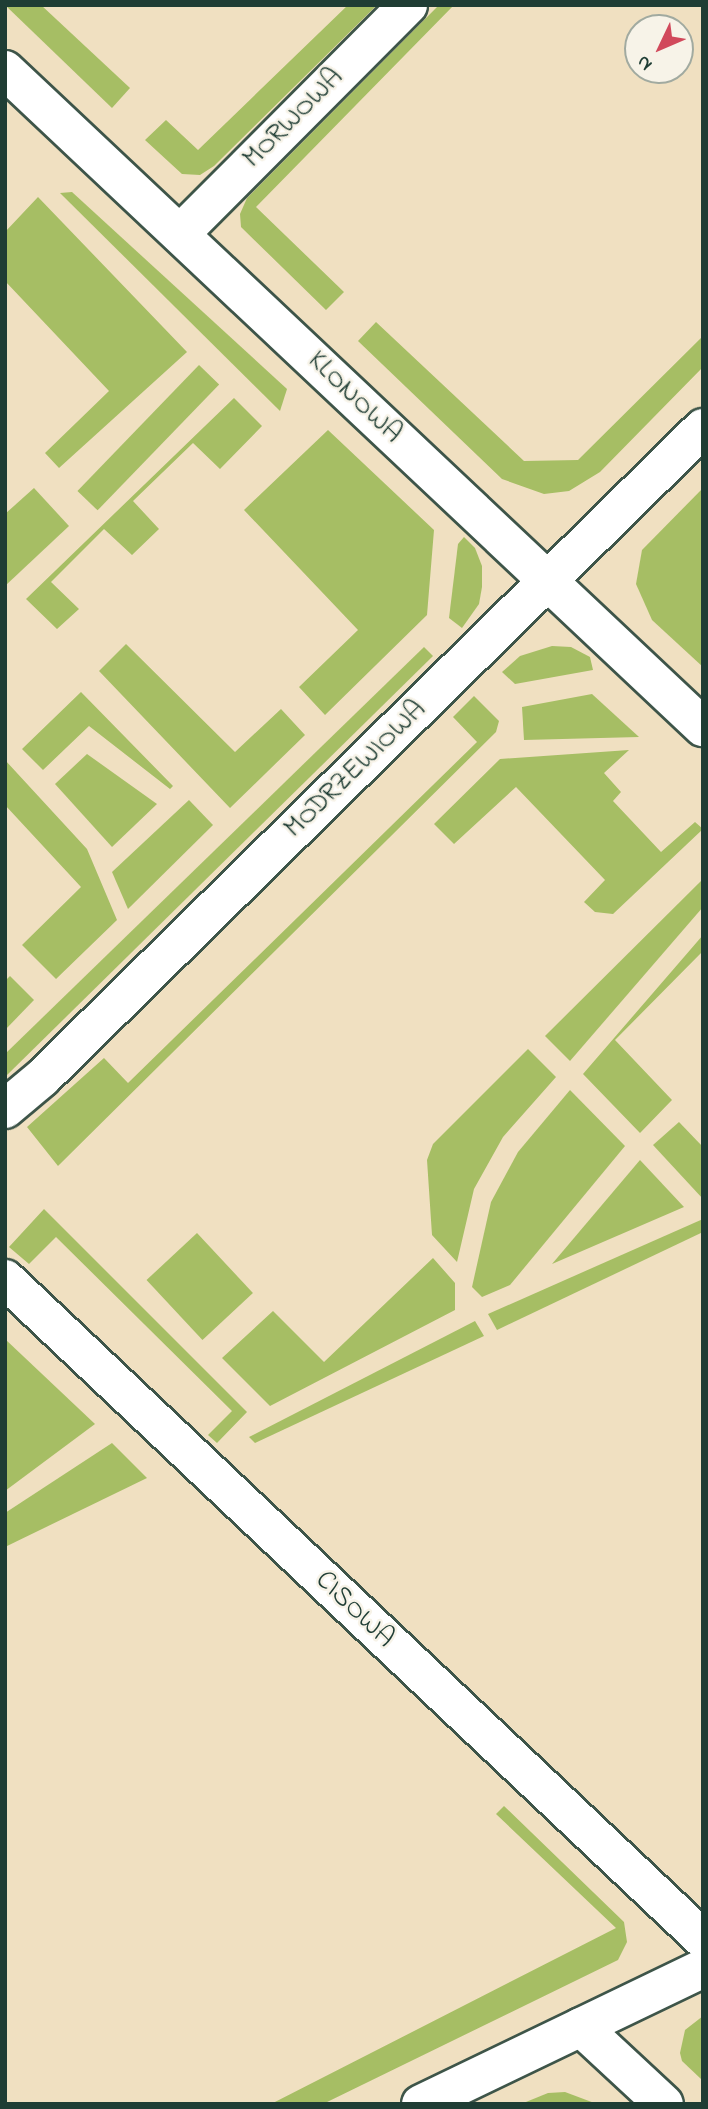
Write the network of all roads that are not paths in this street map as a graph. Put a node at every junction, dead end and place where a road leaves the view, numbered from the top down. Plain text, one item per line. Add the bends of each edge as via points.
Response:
1 (408, 5) edge
2 (5, 70) edge
3 (180, 234) junction
4 (703, 428) edge
5 (547, 581) junction
6 (703, 727) edge
7 (5, 1109) edge
8 (5, 1279) edge
9 (703, 1939) edge
10 (703, 1968) edge
11 (582, 2027) junction
12 (421, 2104) edge
13 (664, 2104) edge

1 - 3 street, MORWOWA
2 - 3 street, KLONOWA
3 - 5 street, KLONOWA
4 - 5 street, MODRZEWIOWA
5 - 6 street, KLONOWA
5 - 7 street, MODRZEWIOWA
8 - 9 street, CISOWA
10 - 11 street
11 - 12 street
11 - 13 street

